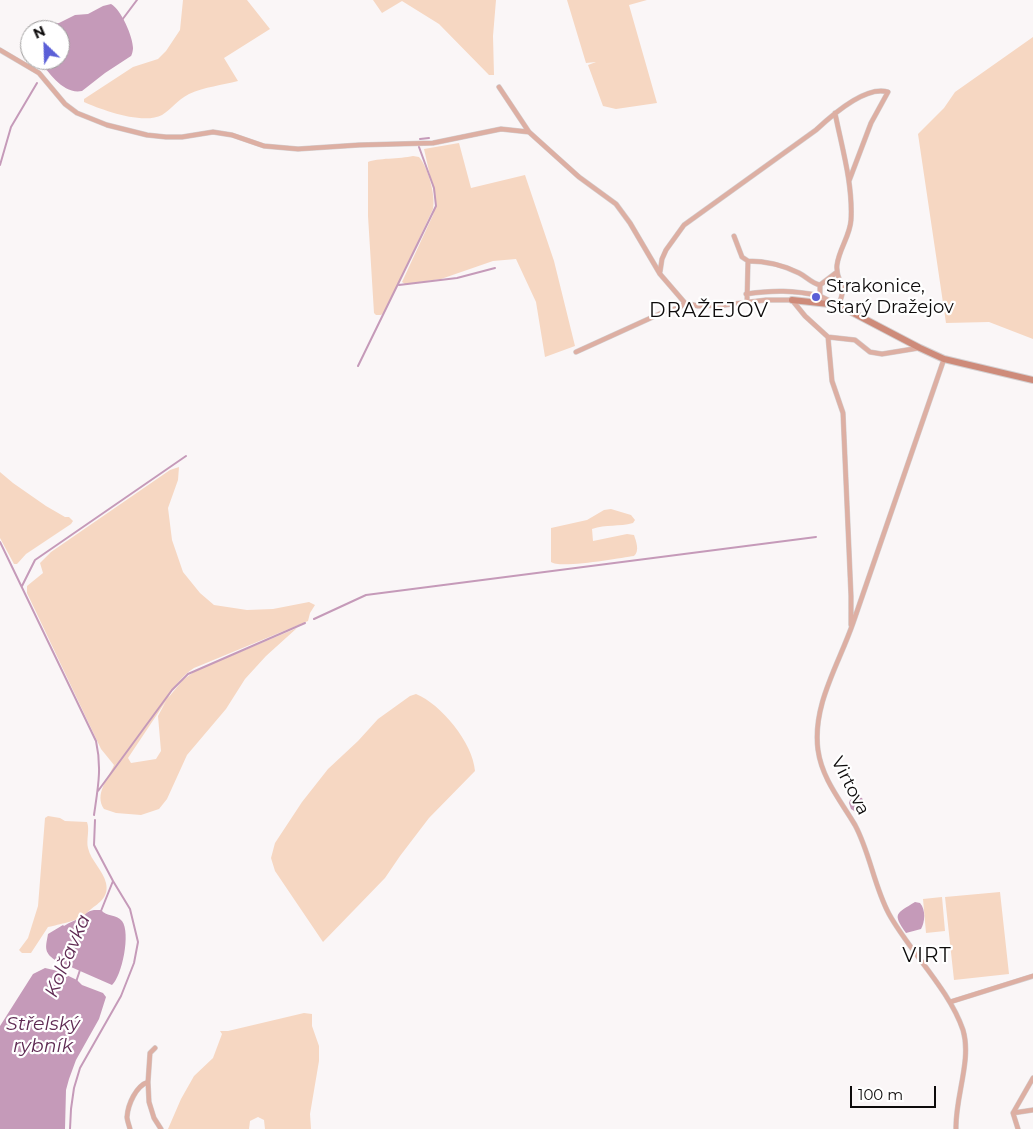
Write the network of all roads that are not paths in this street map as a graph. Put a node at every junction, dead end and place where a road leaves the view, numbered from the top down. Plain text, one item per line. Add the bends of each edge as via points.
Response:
1 (0, 50) edge
2 (499, 87) dead end
3 (835, 113) junction
4 (529, 132) junction
5 (849, 181) junction
6 (734, 236) dead end
7 (649, 257) junction
8 (662, 259) junction
9 (748, 261) junction
10 (837, 272) junction
11 (660, 274) junction
12 (820, 285) junction
13 (746, 294) junction
14 (820, 296) junction
15 (792, 300) junction
16 (747, 301) junction
17 (685, 303) junction
18 (838, 305) junction
19 (828, 337) junction
20 (920, 348) junction
21 (576, 352) dead end
22 (944, 359) junction
23 (1033, 380) edge
24 (851, 629) junction
25 (1033, 976) edge
26 (950, 1002) junction
27 (155, 1048) dead end
28 (1033, 1078) edge
29 (148, 1082) junction
30 (1033, 1110) edge
31 (1013, 1113) junction
32 (130, 1129) edge
33 (162, 1129) edge
34 (956, 1129) edge
35 (1018, 1129) edge

1 - 4 street via 39,73 65,104 77,113 106,126 147,135 182,137 213,132 232,134 264,146 298,149 433,143 501,129
2 - 4 street
3 - 5 street
3 - 5 street via 875,92 888,92 871,123
3 - 8 street via 684,224
4 - 7 street via 579,177 616,204
5 - 10 street via 851,221
6 - 9 street via 742,257
7 - 8 street
7 - 11 street
8 - 11 street
9 - 12 street via 767,261 800,273
9 - 13 street
10 - 12 street
10 - 18 street via 843,287 843,297
11 - 17 street
12 - 14 street
13 - 14 street via 793,291
13 - 16 street
14 - 18 street
15 - 16 street
15 - 18 street
15 - 19 street via 804,316
16 - 17 street via 698,306
17 - 21 street
18 - 20 street
19 - 20 street via 855,340 870,352 882,354
19 - 24 street via 832,381 843,413
20 - 22 street
22 - 23 street
22 - 24 street, Virtova
24 - 26 street, Virtova via 824,695 819,716 821,763 835,795 859,834 889,915
25 - 26 street
26 - 34 street, Virtova via 963,1030 966,1052
27 - 29 street via 150,1053
28 - 31 street
29 - 32 street via 141,1086 132,1101 128,1116
29 - 33 street via 148,1102
30 - 31 street
31 - 35 street

